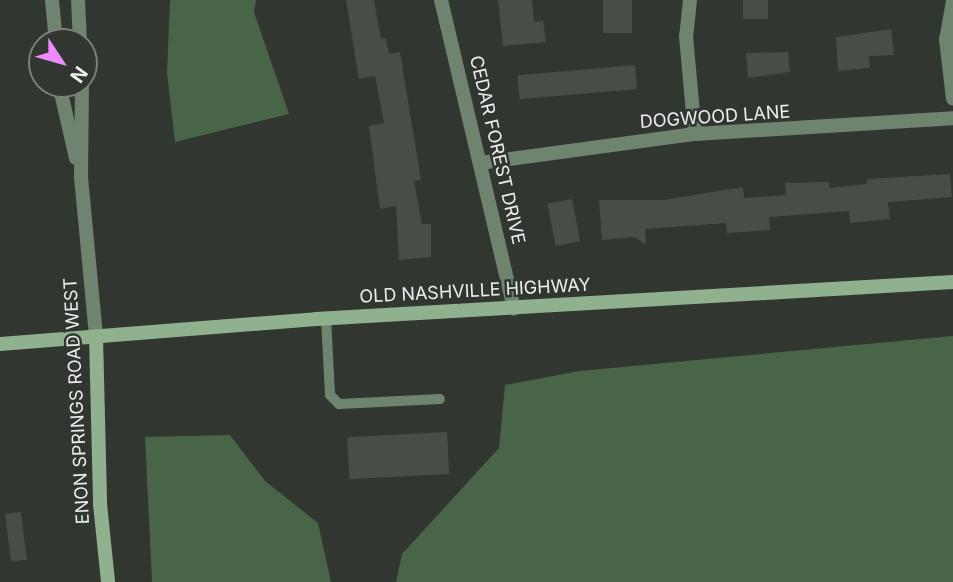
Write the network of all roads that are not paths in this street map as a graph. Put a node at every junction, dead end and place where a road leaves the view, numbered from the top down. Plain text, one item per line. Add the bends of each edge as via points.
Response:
1 (52, 0) edge
2 (78, 0) edge
3 (441, 0) edge
4 (690, 0) edge
5 (953, 1) edge
6 (55, 28) edge
7 (79, 28) edge
8 (63, 98) edge
9 (82, 98) edge
10 (953, 99) edge
11 (953, 118) edge
12 (695, 134) junction
13 (480, 163) junction
14 (81, 177) junction
15 (953, 282) edge
16 (514, 308) junction
17 (326, 318) junction
18 (96, 336) junction
19 (0, 344) edge
20 (440, 399) dead end
21 (108, 582) edge

1 - 6 street
2 - 7 street
3 - 13 street, CEDAR FOREST DRIVE
4 - 12 street via 686,36
5 - 10 street via 946,40
8 - 14 street, ENON SPRINGS ROAD WEST
9 - 14 street, ENON SPRINGS ROAD WEST
11 - 12 street, DOGWOOD LANE
12 - 13 street, DOGWOOD LANE
13 - 16 street, CEDAR FOREST DRIVE
14 - 18 street, ENON SPRINGS ROAD WEST
15 - 16 main road, OLD NASHVILLE HIGHWAY
16 - 17 main road, OLD NASHVILLE HIGHWAY
17 - 18 main road, OLD NASHVILLE HIGHWAY
17 - 20 lane via 330,395 339,404
18 - 19 main road, OLD NASHVILLE HIGHWAY
18 - 21 main road, ENON SPRINGS ROAD WEST via 100,504

